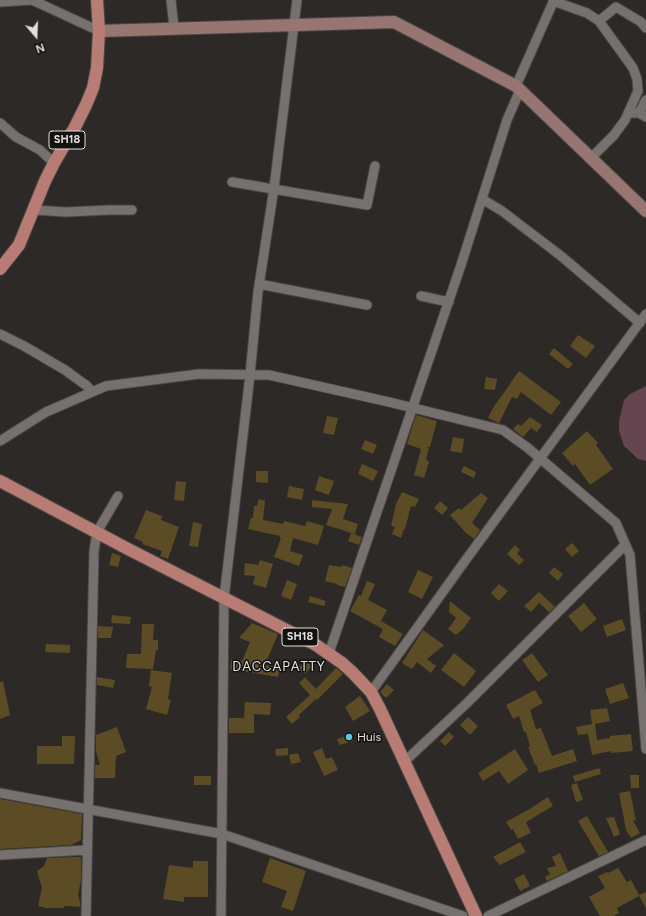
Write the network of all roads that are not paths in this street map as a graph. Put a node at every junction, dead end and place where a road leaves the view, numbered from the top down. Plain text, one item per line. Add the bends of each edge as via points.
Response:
1 (97, 0) edge
2 (171, 0) edge
3 (297, 0) edge
4 (554, 0) edge
5 (0, 2) edge
6 (599, 21) junction
7 (294, 24) junction
8 (174, 28) junction
9 (646, 28) edge
10 (99, 31) junction
11 (518, 88) junction
12 (646, 100) edge
13 (628, 113) junction
14 (643, 115) edge
15 (0, 122) edge
16 (591, 158) junction
17 (54, 163) junction
18 (376, 166) dead end
19 (232, 182) dead end
20 (274, 188) junction
21 (482, 199) junction
22 (34, 210) junction
23 (132, 210) dead end
24 (646, 211) edge
25 (0, 270) edge
26 (259, 284) junction
27 (421, 296) dead end
28 (449, 302) junction
29 (367, 304) dead end
30 (646, 314) edge
31 (640, 323) junction
32 (0, 334) edge
33 (250, 375) junction
34 (92, 392) junction
35 (413, 408) junction
36 (0, 441) edge
37 (541, 459) junction
38 (0, 481) edge
39 (118, 496) dead end
40 (97, 532) junction
41 (625, 545) junction
42 (224, 598) junction
43 (329, 653) junction
44 (370, 692) junction
45 (646, 749) edge
46 (404, 762) junction
47 (0, 793) edge
48 (88, 809) junction
49 (222, 834) junction
50 (646, 840) edge
51 (87, 850) junction
52 (0, 855) edge
53 (86, 916) edge
54 (221, 916) edge
55 (463, 916) edge
56 (476, 916) edge
57 (488, 916) edge

1 - 10 main road, SH18
2 - 8 street
3 - 7 street
4 - 6 street via 587,13
4 - 11 street
5 - 10 street via 32,0
6 - 9 street via 616,7 641,22
6 - 13 street via 633,68 637,79 638,91
7 - 8 street
7 - 11 street via 394,22
7 - 20 street
8 - 10 street
10 - 17 main road, SH18 via 93,88
11 - 16 street
11 - 21 street
12 - 14 street
13 - 14 street
13 - 16 street via 614,135
15 - 17 street via 16,137 40,150
16 - 24 street
17 - 22 main road, SH18
18 - 20 street via 367,204
19 - 20 street
20 - 26 street
21 - 28 street
21 - 31 street via 561,256
22 - 23 street
22 - 25 main road, SH18 via 19,246
26 - 29 street
26 - 33 street
27 - 28 street
28 - 35 street
30 - 31 street
31 - 37 street
32 - 34 street via 65,370
33 - 34 street via 199,374 106,386
33 - 35 street via 269,375
33 - 42 street
34 - 36 street via 46,412
35 - 37 street via 503,430
35 - 43 street
37 - 41 street via 616,523
37 - 44 street
38 - 40 main road, SH18
39 - 40 street
40 - 42 main road, SH18
40 - 48 street via 94,551
41 - 45 street via 630,556
41 - 46 street
42 - 43 main road, SH18
42 - 49 street
43 - 44 main road, SH18 via 352,672
44 - 46 main road, SH18
46 - 56 main road, SH18
47 - 48 street
48 - 49 street
48 - 51 street
49 - 54 street
49 - 55 street
50 - 57 street
51 - 52 street
51 - 53 street

